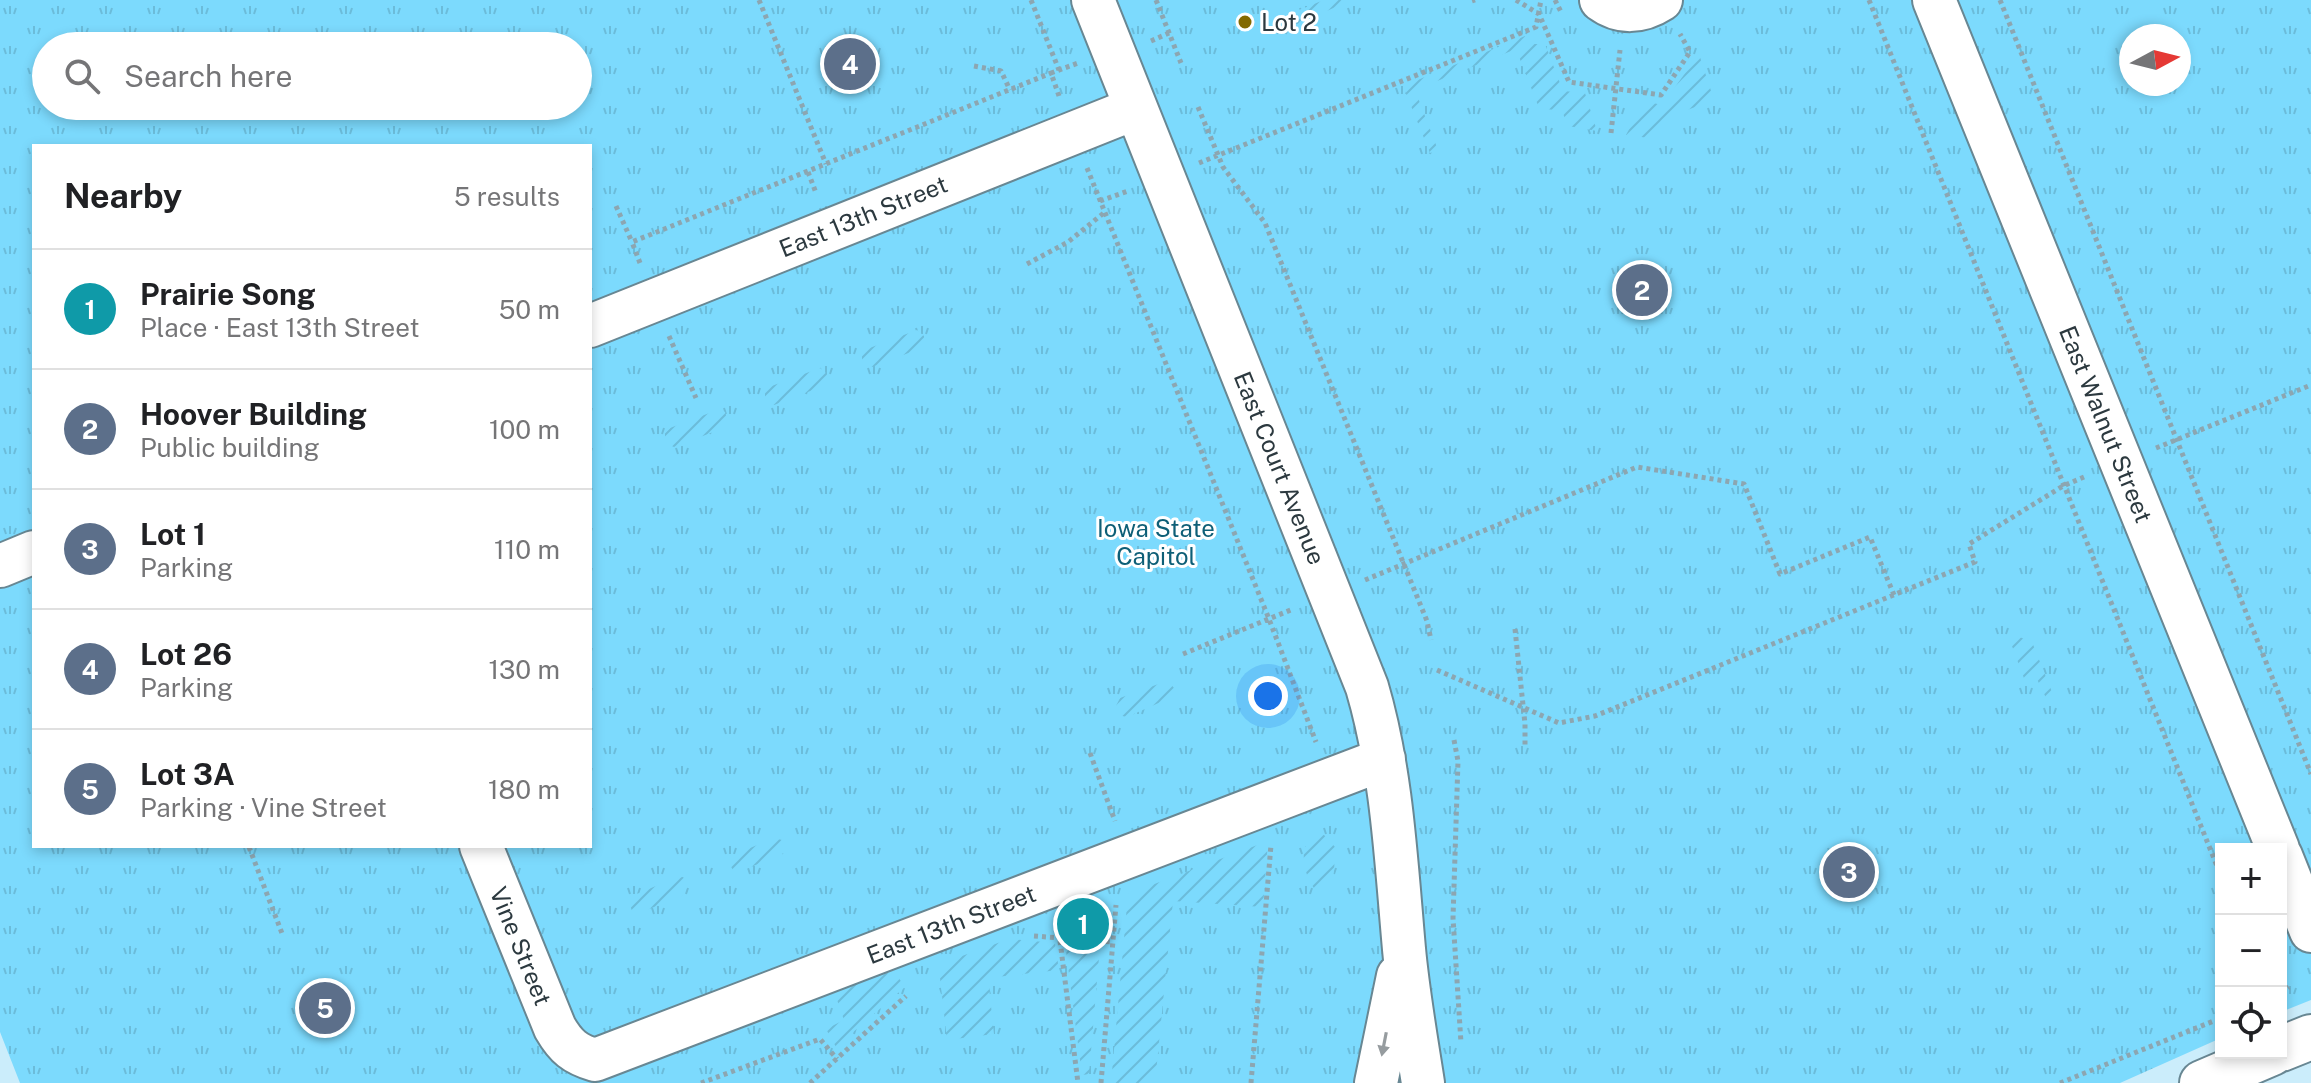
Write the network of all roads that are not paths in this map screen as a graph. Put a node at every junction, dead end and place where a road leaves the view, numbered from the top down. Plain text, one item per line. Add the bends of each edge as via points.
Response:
1 (1093, 0) edge
2 (1934, 0) edge
3 (1585, 10) edge
4 (1664, 19) edge
5 (1136, 108) junction
6 (592, 325) edge
7 (32, 553) edge
8 (0, 566) edge
9 (1384, 759) junction
10 (2276, 843) edge
11 (482, 848) edge
12 (2287, 871) edge
13 (2311, 931) edge
14 (1404, 951) junction
15 (2311, 1037) edge
16 (565, 1045) joint
17 (2287, 1047) edge
18 (2258, 1059) edge
19 (1376, 1083) edge
20 (1423, 1083) edge
21 (2202, 1083) edge

1 - 5 street, East Court Avenue
2 - 10 street, East Walnut Street
3 - 4 street via 1651,7
5 - 6 street, East 13th Street
5 - 9 street, East Court Avenue via 1367,687
7 - 8 street
9 - 14 street, East Court Avenue
9 - 16 street, East 13th Street via 595,1060
11 - 16 street, Vine Street
12 - 13 street
14 -> 19 street, East Court Avenue
14 - 20 street, East Court Avenue
15 - 17 main road
18 - 21 main road

